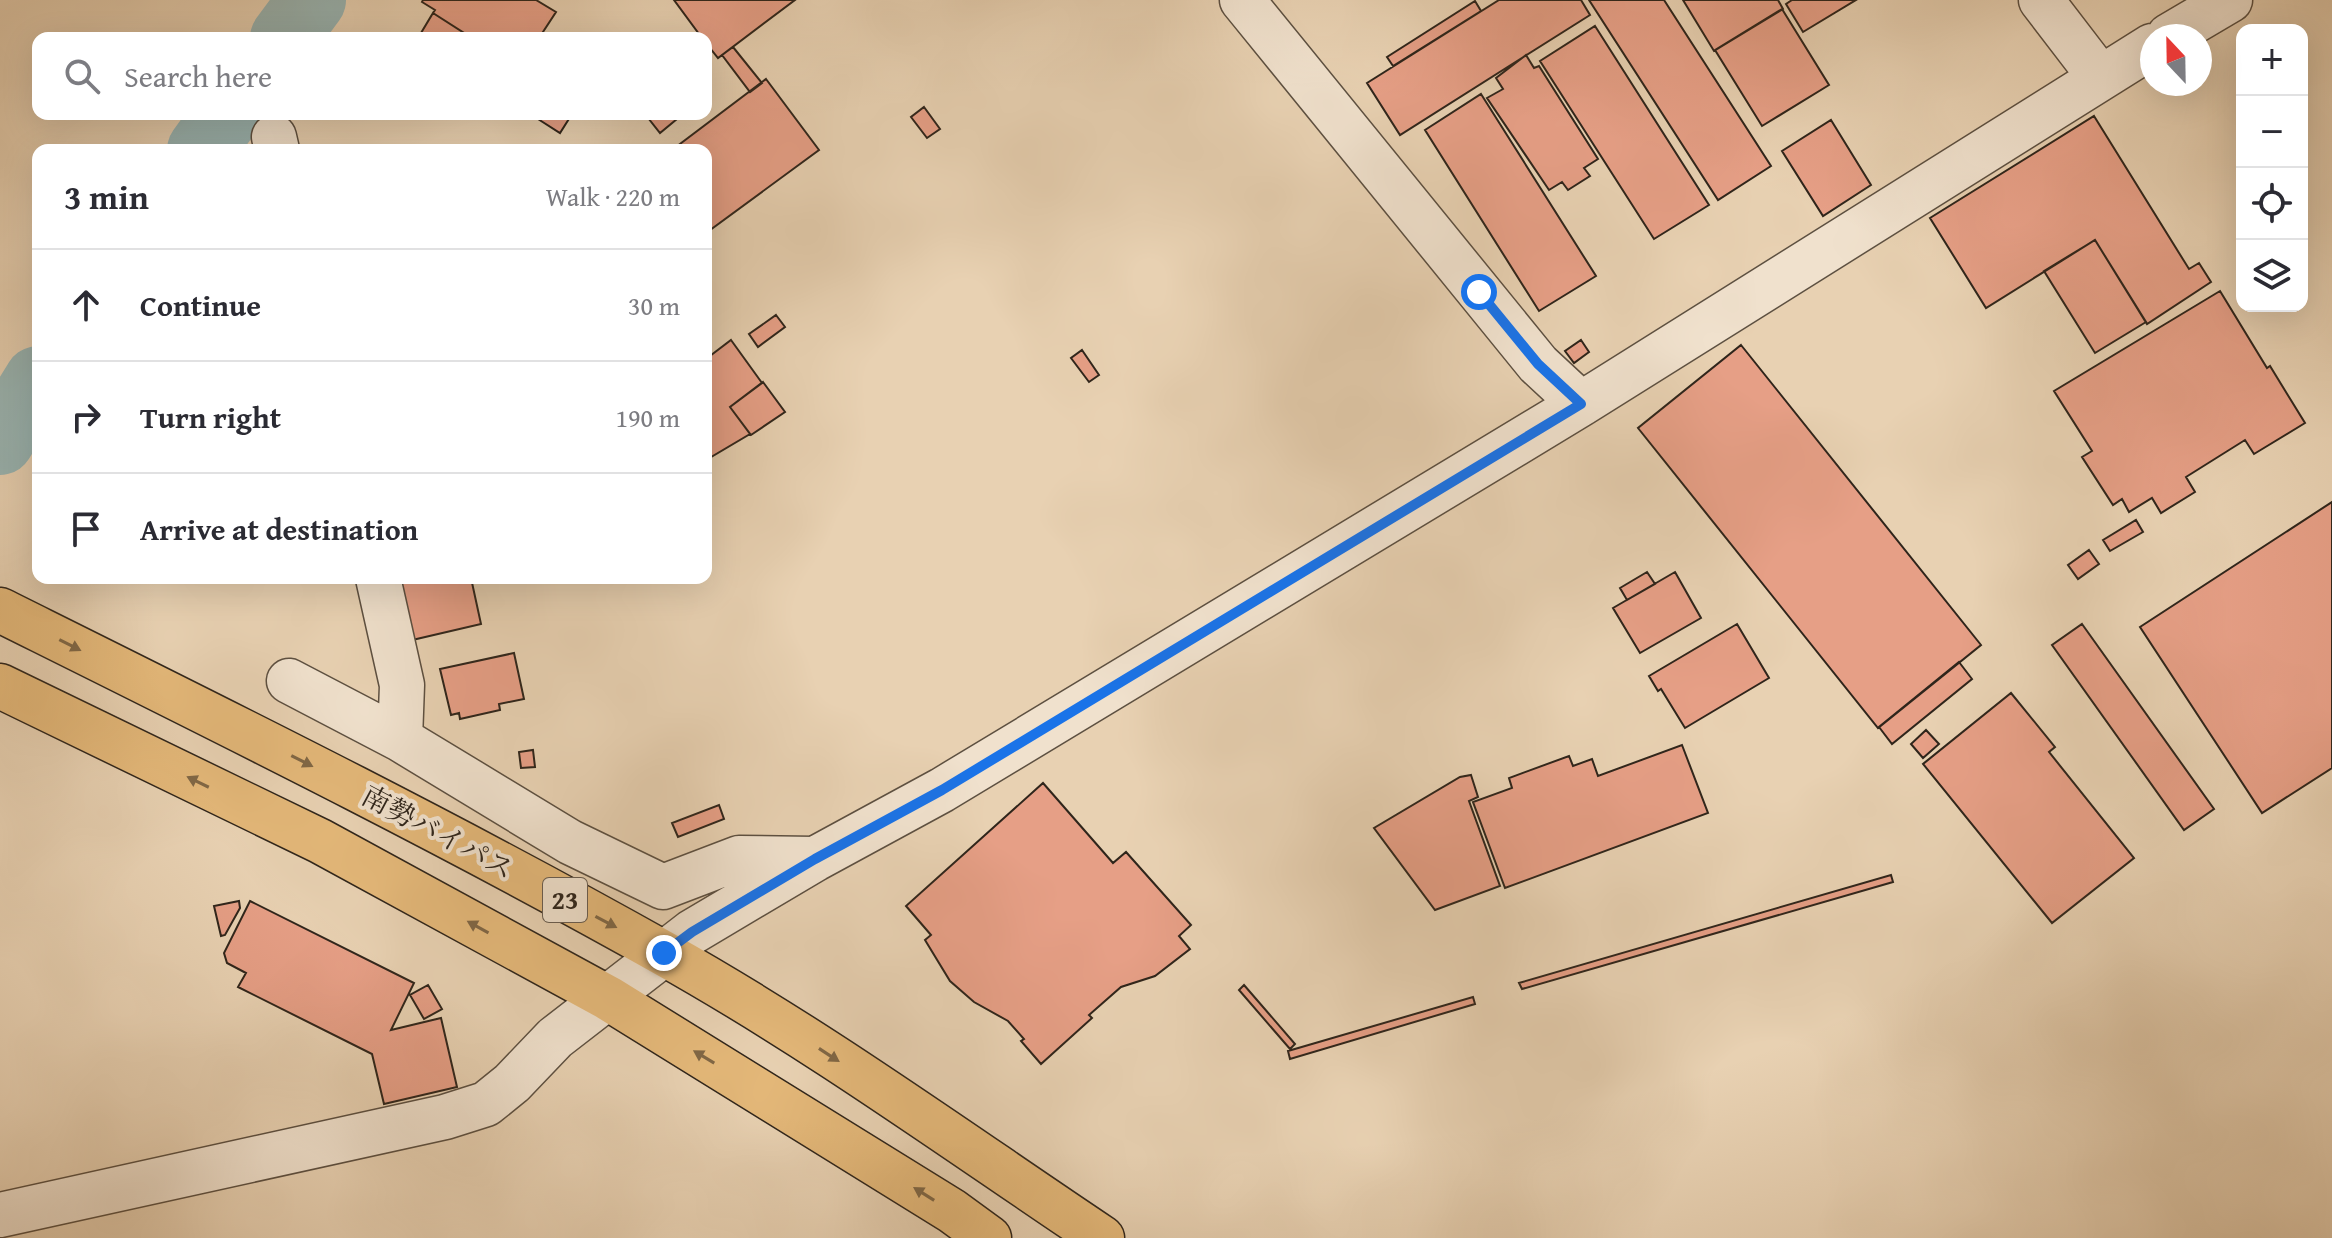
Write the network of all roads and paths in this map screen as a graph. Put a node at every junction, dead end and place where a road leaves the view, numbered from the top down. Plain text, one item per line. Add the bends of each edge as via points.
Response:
1 (1242, 0) edge
2 (2041, 0) edge
3 (2230, 0) edge
4 (2189, 24) edge
5 (2140, 53) edge
6 (2100, 77) junction
7 (1581, 404) junction
8 (379, 584) edge
9 (0, 610) edge
10 (289, 681) dead end
11 (0, 686) edge
12 (400, 739) junction
13 (815, 859) junction
14 (664, 953) junction
15 (608, 998) junction
16 (0, 1215) edge
17 (989, 1238) edge
18 (1102, 1238) edge

1 - 7 street via 1538,364
2 - 6 street
3 - 4 street
5 - 6 street
6 - 7 street
7 - 13 street via 942,790
8 - 12 street via 402,685
9 -> 14 highway, 南勢バイパス / 23 via 362,791
10 - 12 street
15 -> 11 highway, 23 via 320,841
12 - 13 street via 570,842 663,887 739,858
13 - 14 street
14 - 15 street
14 -> 18 highway, 南勢バイパス / 23 via 842,1063
15 - 16 street via 555,1038 503,1091 467,1112
17 -> 15 highway, 23

